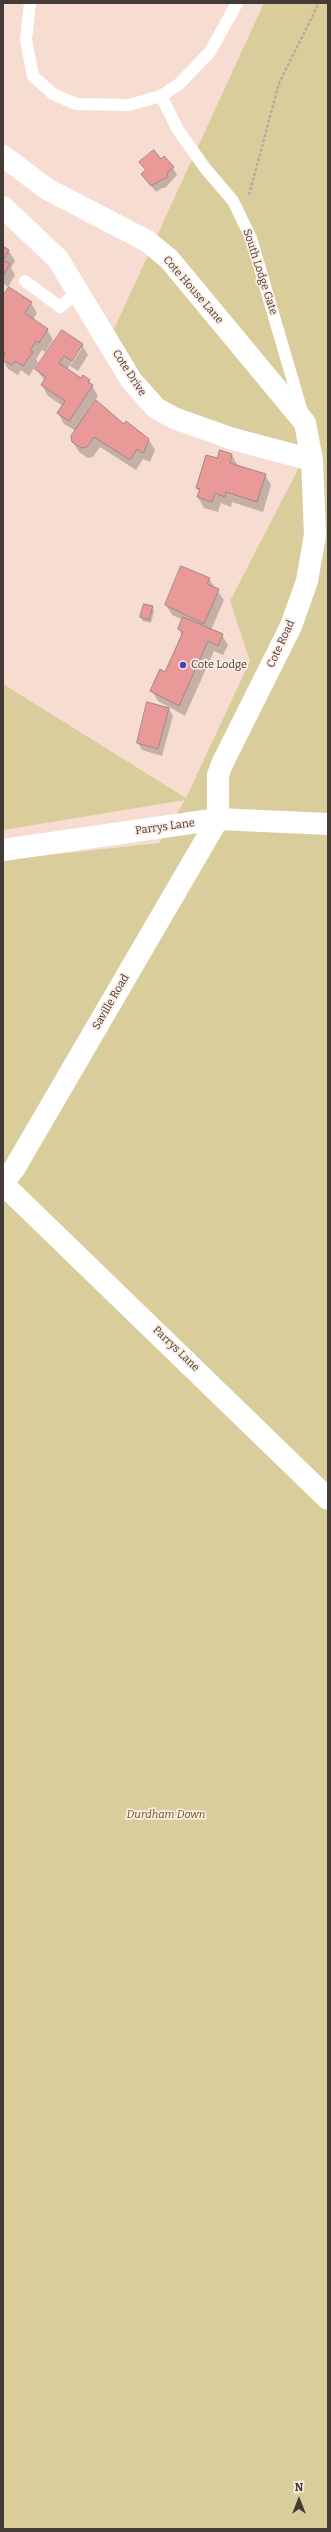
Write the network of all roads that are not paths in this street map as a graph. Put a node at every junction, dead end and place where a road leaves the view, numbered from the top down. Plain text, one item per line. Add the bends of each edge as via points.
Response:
1 (30, 3) edge
2 (237, 3) edge
3 (161, 96) junction
4 (3, 156) edge
5 (3, 207) edge
6 (25, 281) dead end
7 (78, 292) junction
8 (305, 423) junction
9 (312, 460) junction
10 (218, 820) junction
11 (328, 824) edge
12 (3, 850) edge
13 (7, 1178) edge
14 (328, 1499) edge

1 - 3 lane via 26,40 28,59 33,76 53,94 76,104 129,105
2 - 3 lane via 210,52 179,84
3 - 8 lane, South Lodge Gate via 178,130 233,201 251,238
4 - 8 street, Cote House Lane via 47,189 147,241 169,259
5 - 7 street, Cote Drive via 58,259
6 - 7 lane via 60,307
7 - 9 street, Cote Drive via 131,380 156,408 174,418 233,439
8 - 9 street, Cote House Lane
9 - 10 street, Cote Road via 315,535 307,581 290,626 222,764 218,776
10 - 11 street, Parrys Lane
10 - 12 street, Parrys Lane
10 - 13 street, Saville Road
13 - 14 street, Parrys Lane via 22,1201

